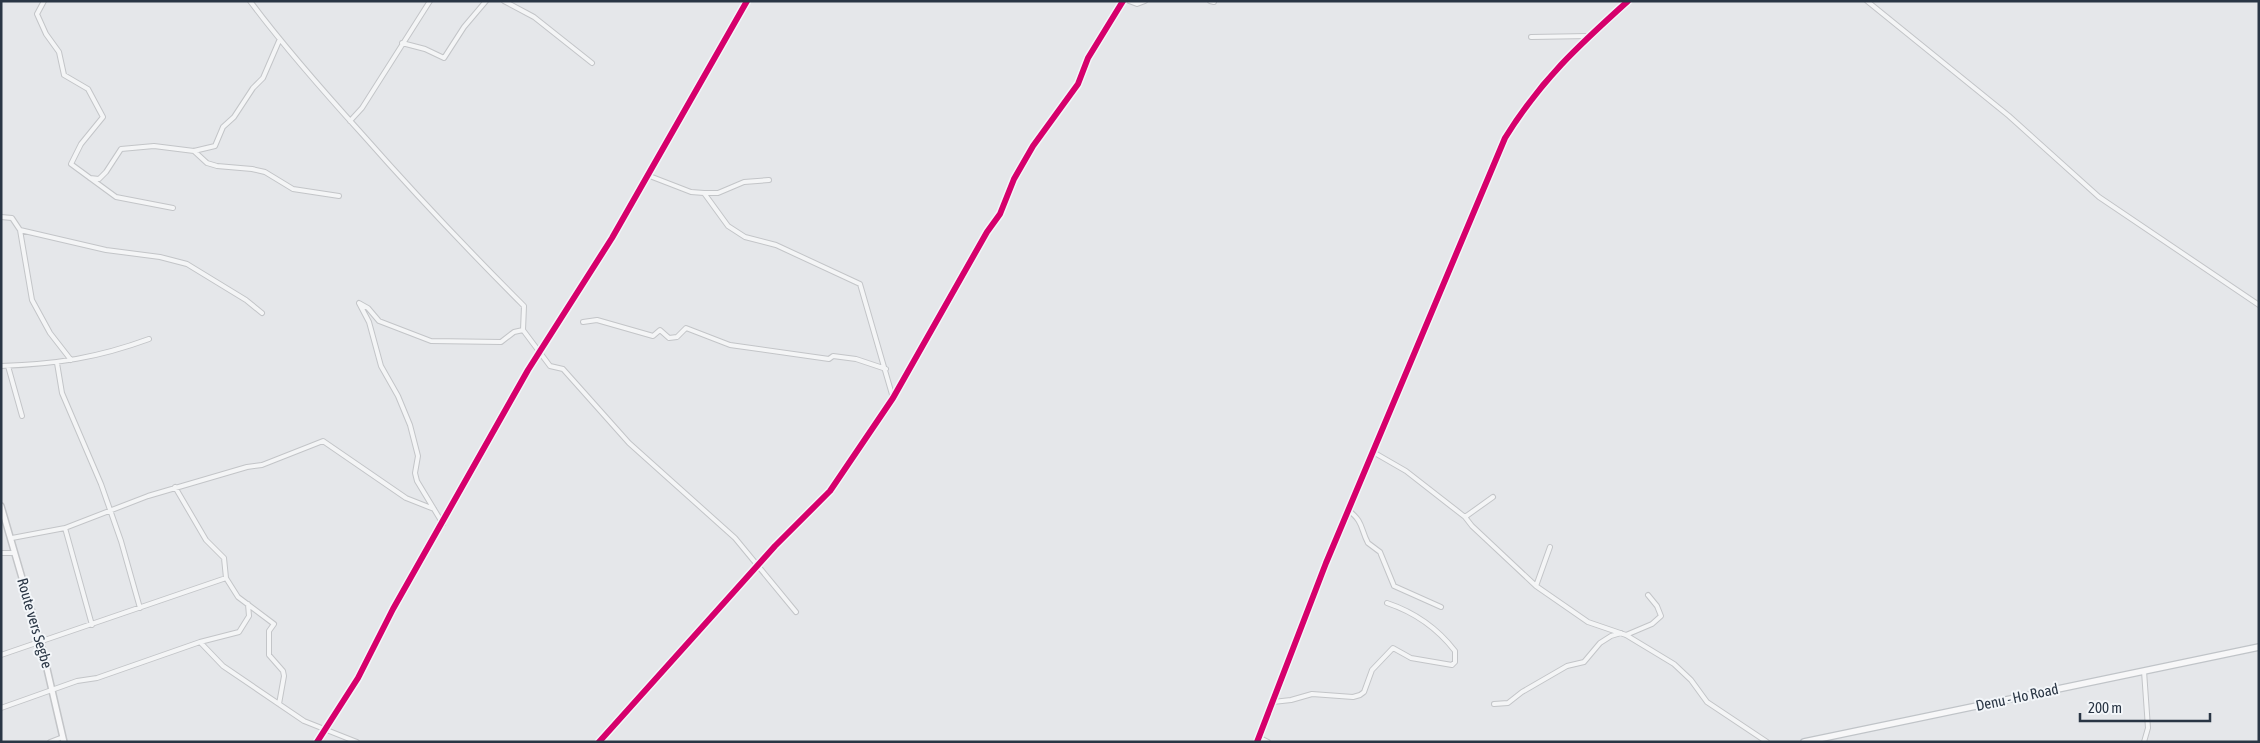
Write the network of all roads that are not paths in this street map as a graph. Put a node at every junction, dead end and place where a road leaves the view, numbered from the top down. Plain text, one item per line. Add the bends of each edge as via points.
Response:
1 (44, 1) edge
2 (250, 1) edge
3 (430, 1) edge
4 (486, 1) edge
5 (504, 1) edge
6 (747, 1) edge
7 (1123, 1) edge
8 (1129, 1) edge
9 (1145, 1) edge
10 (1628, 1) edge
11 (1867, 1) edge
12 (1589, 36) junction
13 (1531, 38) dead end
14 (279, 41) junction
15 (402, 43) junction
16 (592, 63) dead end
17 (350, 121) junction
18 (194, 151) junction
19 (647, 175) junction
20 (88, 178) junction
21 (769, 180) dead end
22 (704, 194) junction
23 (338, 196) dead end
24 (173, 208) dead end
25 (1, 217) edge
26 (20, 230) junction
27 (2259, 305) edge
28 (262, 313) dead end
29 (583, 322) dead end
30 (523, 330) junction
31 (149, 339) dead end
32 (540, 353) junction
33 (71, 360) junction
34 (57, 363) junction
35 (1, 366) edge
36 (8, 366) junction
37 (886, 369) junction
38 (893, 398) junction
39 (22, 416) dead end
40 (1373, 452) junction
41 (175, 487) junction
42 (1493, 497) dead end
43 (1, 506) edge
44 (434, 509) junction
45 (108, 510) junction
46 (1348, 510) junction
47 (1465, 517) junction
48 (443, 524) junction
49 (65, 528) junction
50 (12, 538) junction
51 (1550, 547) dead end
52 (1, 553) edge
53 (15, 554) junction
54 (757, 565) junction
55 (226, 578) junction
56 (1536, 586) junction
57 (1648, 595) dead end
58 (1387, 603) dead end
59 (248, 604) junction
60 (1441, 607) dead end
61 (140, 608) junction
62 (796, 612) dead end
63 (92, 625) junction
64 (1623, 634) junction
65 (41, 642) junction
66 (200, 642) junction
67 (2259, 646) edge
68 (1, 655) edge
69 (2144, 671) junction
70 (53, 689) junction
71 (1273, 702) junction
72 (279, 704) junction
73 (1494, 704) dead end
74 (1, 708) edge
75 (324, 730) junction
76 (64, 739) edge
77 (1258, 740) edge
78 (50, 742) edge
79 (317, 742) edge
80 (357, 742) edge
81 (599, 742) edge
82 (1268, 742) edge
83 (1767, 742) edge
84 (1804, 742) edge
85 (2144, 742) edge

1 - 20 street via 37,14 59,52 64,75 88,89 103,117 71,164
2 - 14 street
3 - 15 street
4 - 15 street via 444,58
5 - 16 street via 534,17
6 - 19 street
7 - 38 street via 1088,58 1078,84 1033,146 1010,186 1000,214
8 - 9 street via 1137,4
10 - 12 street
11 - 27 street via 2009,116 2099,197
12 - 13 street
12 - 40 street via 1537,90 1505,138
14 - 17 street
14 - 18 street via 264,78 223,127 214,146
15 - 17 street via 362,108
17 - 30 street via 447,229 524,306
18 - 20 street via 154,146 121,148 99,179
18 - 23 street via 207,163 265,172 293,189
19 - 22 street
19 - 32 street
20 - 24 street via 116,197
21 - 22 street via 744,182 718,193
22 - 37 street via 728,226 745,237 776,244 860,284
25 - 26 street via 12,218
26 - 28 street via 68,243 187,264
26 - 33 street via 32,300 50,333
29 - 37 street via 597,320 653,336 660,330 669,338 677,337 686,328 730,345 829,359 834,356 856,359
30 - 32 street
30 - 44 street via 514,332 501,342 431,341 379,321 368,308 358,303 369,322 381,366 410,425 418,456 415,473
31 - 33 street via 108,354
32 - 48 street
32 - 54 street via 550,366 563,369 629,443 735,538
33 - 34 street
34 - 36 street
34 - 45 street via 62,393 101,484
35 - 36 street
36 - 39 street
37 - 38 street
38 - 54 street via 830,492
40 - 46 street
40 - 47 street via 1414,476
41 - 44 street via 262,465 323,442 406,498
41 - 45 street
41 - 55 street via 206,540 224,558
42 - 47 street
43 - 50 street, Route vers Segbe
44 - 48 street
45 - 49 street
45 - 61 street via 122,541
46 - 60 street via 1358,517 1368,543 1380,552 1394,586
46 - 71 street
47 - 56 street
48 - 75 street via 393,609 358,678
49 - 50 street
49 - 63 street
50 - 53 street, Route vers Segbe
51 - 56 street
52 - 53 street
53 - 65 street, Route vers Segbe
54 - 62 street
54 - 81 street
55 - 59 street via 238,597
55 - 61 street
56 - 64 street via 1588,622
57 - 64 street via 1661,616 1652,624
58 - 71 street via 1404,608 1438,631 1455,652 1455,662 1452,665 1411,658 1394,648 1372,670 1364,692 1354,697 1312,694
59 - 66 street via 249,616 239,632
59 - 72 street via 274,624 269,631 269,655 283,671
61 - 63 street
63 - 65 street
64 - 73 street via 1611,636 1600,643 1588,659 1567,666 1508,703
64 - 83 street via 1674,664 1707,702
65 - 68 street
65 - 70 street, Route vers Segbe
66 - 70 street via 97,678
66 - 72 street via 222,666
67 - 69 main road, Denu - Ho Road
69 - 84 main road, Denu - Ho Road
69 - 85 street via 2148,728
70 - 74 street
70 - 76 street, Route vers Segbe
71 - 77 street
72 - 75 street
75 - 79 street
75 - 80 street
76 - 78 street
77 - 82 street

